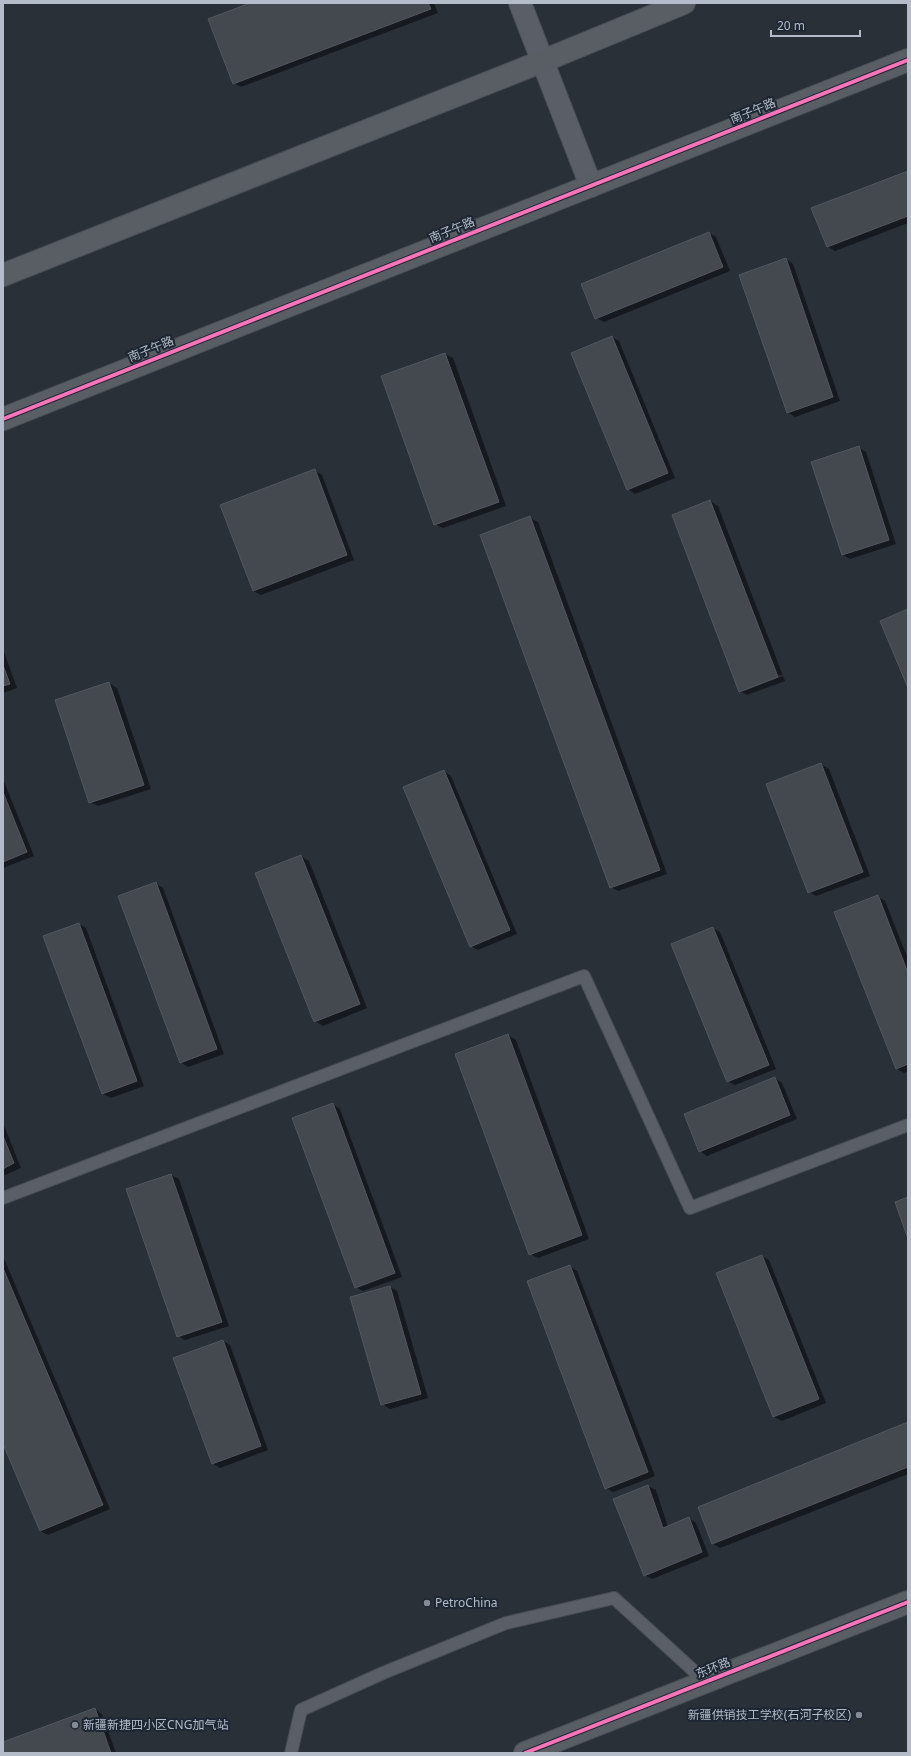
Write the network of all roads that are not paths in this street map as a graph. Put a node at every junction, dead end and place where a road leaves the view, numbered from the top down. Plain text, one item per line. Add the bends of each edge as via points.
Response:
1 (520, 3) edge
2 (684, 3) edge
3 (908, 60) edge
4 (543, 61) junction
5 (591, 186) junction
6 (3, 275) edge
7 (3, 419) edge
8 (908, 1125) edge
9 (3, 1198) edge
10 (908, 1602) edge
11 (706, 1682) junction
12 (291, 1753) edge
13 (525, 1753) edge

1 - 4 street
2 - 4 street
3 - 5 street, 南子午路
4 - 5 street
4 - 6 street
5 - 7 street, 南子午路
8 - 9 lane via 690,1208 584,976
10 - 11 street, 东环路
11 - 12 lane via 614,1598 506,1623 383,1673 301,1710
11 - 13 street, 东环路

